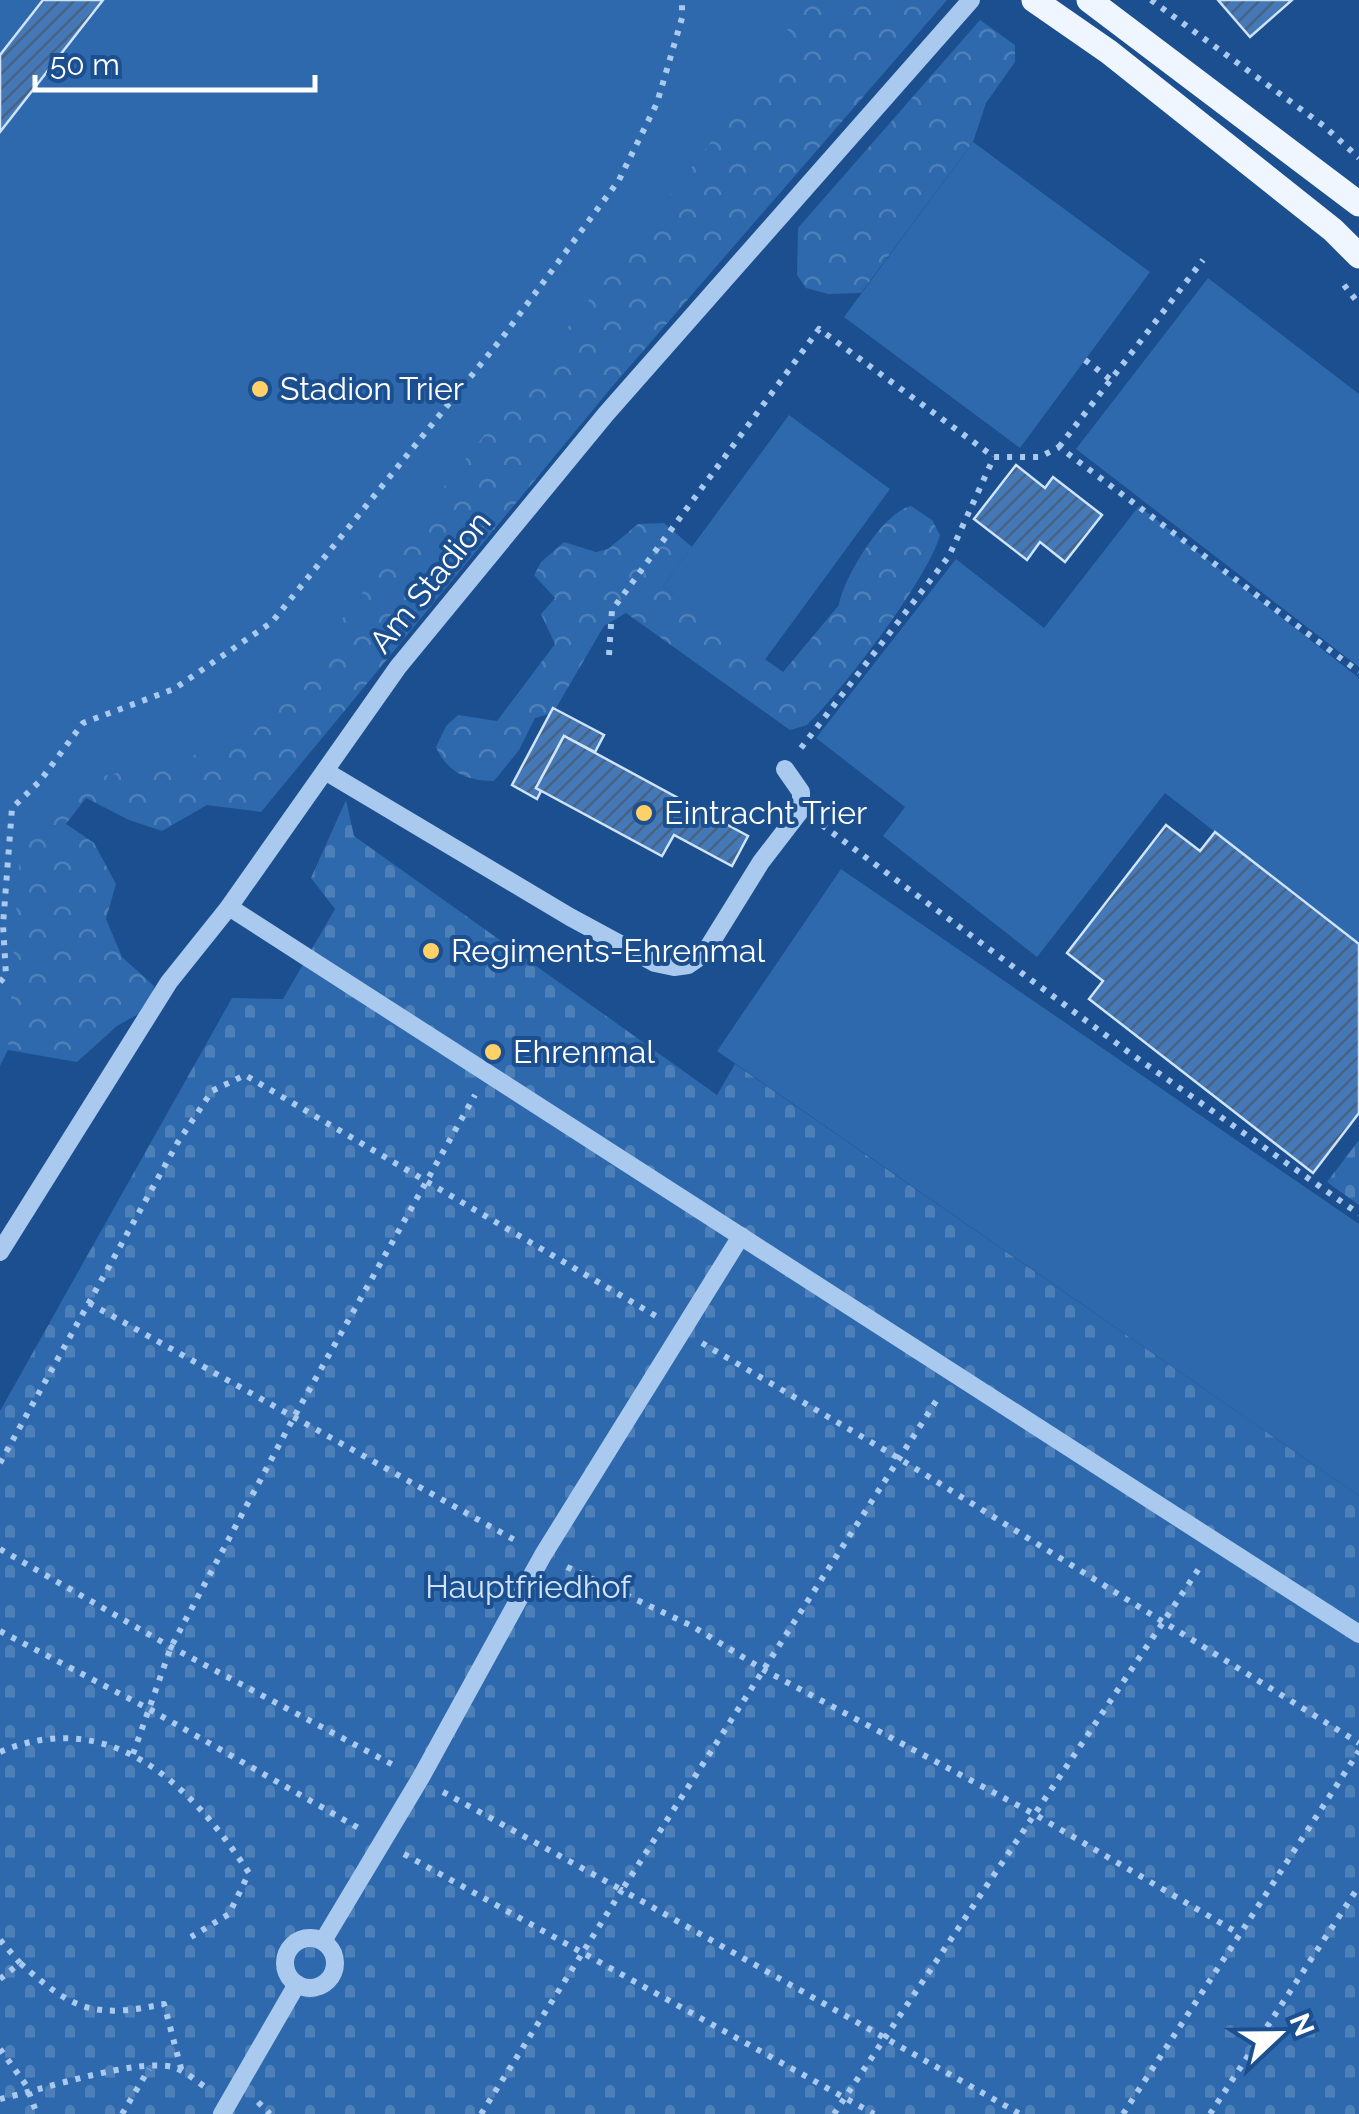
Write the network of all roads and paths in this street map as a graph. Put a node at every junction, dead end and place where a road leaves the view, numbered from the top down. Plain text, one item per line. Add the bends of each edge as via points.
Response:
1 (682, 0) edge
2 (971, 0) edge
3 (1034, 0) edge
4 (1089, 0) edge
5 (1151, 0) edge
6 (1359, 158) edge
7 (1359, 204) edge
8 (1359, 256) edge
9 (1203, 260) dead end
10 (1086, 360) dead end
11 (1111, 380) junction
12 (1059, 447) junction
13 (994, 457) junction
14 (610, 655) dead end
15 (1359, 672) edge
16 (785, 769) joint
17 (325, 772) junction
18 (801, 810) junction
19 (229, 907) junction
20 (0, 982) edge
21 (488, 1074) junction
22 (424, 1180) junction
23 (1359, 1214) edge
24 (742, 1236) junction
25 (0, 1252) edge
26 (89, 1303) junction
27 (682, 1332) junction
28 (954, 1373) junction
29 (294, 1417) junction
30 (900, 1458) junction
31 (0, 1463) edge
32 (1217, 1542) junction
33 (0, 1549) edge
34 (542, 1556) junction
35 (1164, 1620) junction
36 (0, 1631) edge
37 (1359, 1634) edge
38 (171, 1648) junction
39 (764, 1670) junction
40 (149, 1709) junction
41 (1359, 1742) edge
42 (1359, 1751) edge
43 (0, 1752) edge
44 (133, 1754) junction
45 (420, 1779) junction
46 (1034, 1814) junction
47 (383, 1842) junction
48 (1359, 1886) edge
49 (622, 1890) junction
50 (1238, 1934) junction
51 (190, 1937) dead end
52 (0, 1940) edge
53 (323, 1941) junction
54 (582, 1956) junction
55 (20, 1963) junction
56 (0, 1979) edge
57 (297, 1984) junction
58 (886, 2036) junction
59 (0, 2050) edge
60 (150, 2068) junction
61 (182, 2072) junction
62 (29, 2094) junction
63 (845, 2098) junction
64 (0, 2099) edge
65 (225, 2108) edge
66 (37, 2114) edge
67 (122, 2114) edge
68 (482, 2114) edge
69 (834, 2114) edge
70 (874, 2114) edge
71 (1020, 2114) edge
72 (1123, 2114) edge
73 (1210, 2114) edge

1 - 20 path via 656,103 620,180 502,338 272,622 174,689 83,723 12,808 2,926 6,975
2 - 17 street, Am Stadion via 606,414 398,668
3 - 8 main road via 1124,64
4 - 7 main road
5 - 6 path
9 - 11 path
10 - 11 path
11 - 12 path
12 - 13 path via 1040,457
12 - 15 path
13 - 14 path via 820,328 612,610
13 - 16 path via 948,556
16 - 18 street via 802,792
17 - 18 street via 570,917 674,967 704,954
17 - 19 street, Am Stadion
18 - 23 path
19 - 21 street
19 - 25 street, Am Stadion via 168,982
21 - 22 path
21 - 24 street
22 - 26 path via 260,1080 229,1080 212,1091 178,1142
22 - 27 path
22 - 29 path
24 - 27 street
24 - 28 street
26 - 29 path
26 - 31 path
27 - 30 path
27 - 34 street
28 - 30 path
28 - 32 street
29 - 34 path
29 - 38 path
30 - 35 path
30 - 39 path
32 - 35 path
32 - 37 street
33 - 38 path
34 - 39 path via 692,1626
34 - 45 street
35 - 41 path
35 - 46 path
36 - 40 path
38 - 40 path
38 - 45 path
39 - 46 path
39 - 49 path
40 - 44 path
40 - 47 path
42 - 50 path
43 - 44 path via 58,1738 100,1740
44 - 51 path via 216,1822 249,1872 229,1914
45 - 47 street
45 - 49 path
46 - 50 path
46 - 58 path
47 - 53 street
47 - 54 path
48 - 73 path
49 - 54 path
49 - 58 path
50 - 72 path
52 - 55 path
53 - 57 street via 335,1963 329,1979 314,1988
53 - 57 street via 308,1938 288,1949 286,1972
54 - 63 path
54 - 68 path
55 - 56 path
55 - 61 path via 84,2010 164,2004
57 - 65 street
58 - 63 path
58 - 71 path
59 - 62 path
60 - 61 path
60 - 62 path
60 - 67 path
61 - 65 path
62 - 64 path
62 - 66 path
63 - 69 path
63 - 70 path

